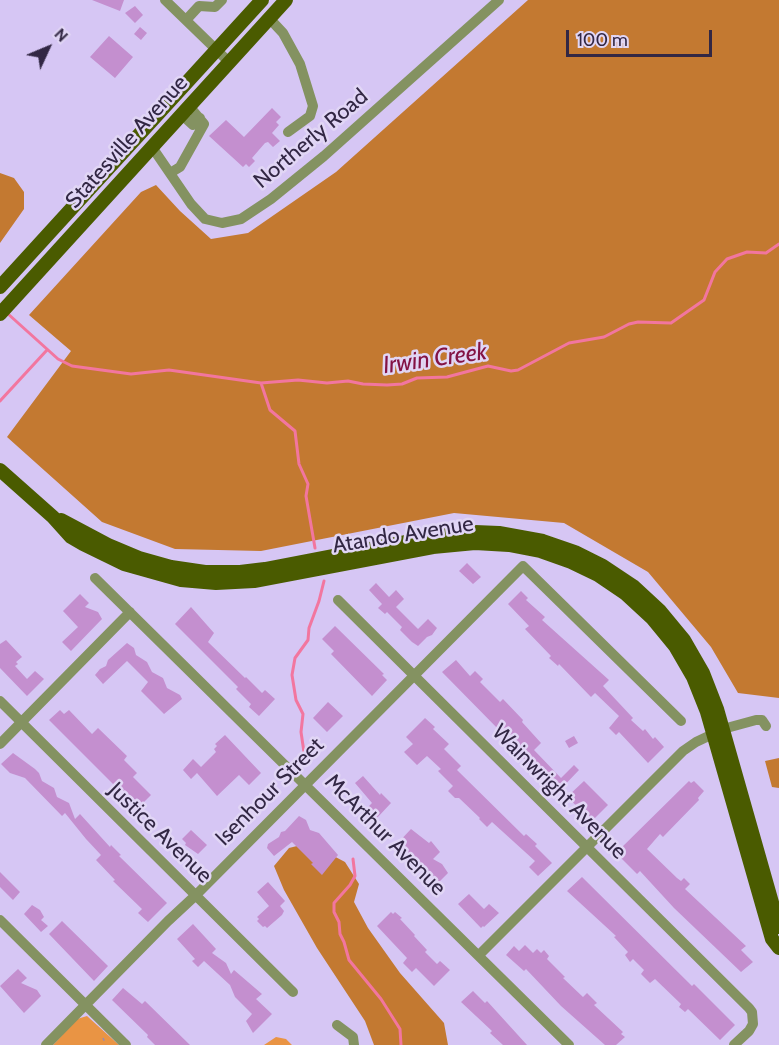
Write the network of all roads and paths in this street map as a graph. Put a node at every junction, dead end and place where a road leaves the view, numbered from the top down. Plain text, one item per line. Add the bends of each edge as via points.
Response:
1 (165, 0) edge
2 (222, 0) edge
3 (262, 0) edge
4 (286, 0) edge
5 (499, 0) edge
6 (196, 3) edge
7 (269, 18) junction
8 (187, 19) junction
9 (217, 49) junction
10 (229, 62) junction
11 (185, 110) junction
12 (288, 132) dead end
13 (152, 147) junction
14 (170, 173) junction
15 (5, 282) edge
16 (0, 314) edge
17 (0, 470) edge
18 (95, 578) dead end
19 (338, 600) dead end
20 (130, 612) junction
21 (414, 675) junction
22 (0, 701) edge
23 (681, 722) dead end
24 (21, 723) junction
25 (766, 726) dead end
26 (718, 732) junction
27 (0, 744) edge
28 (305, 783) junction
29 (587, 848) junction
30 (196, 895) junction
31 (0, 920) edge
32 (779, 927) edge
33 (779, 948) edge
34 (479, 955) junction
35 (293, 992) dead end
36 (86, 1004) junction
37 (337, 1025) dead end
38 (99, 1033) dead end
39 (46, 1045) edge
40 (106, 1045) edge
41 (126, 1045) edge
42 (354, 1045) edge
43 (569, 1045) edge
44 (734, 1045) edge

1 - 8 street
2 - 6 street via 215,7
3 - 9 main road, Statesville Avenue
4 - 7 main road, Statesville Avenue
5 - 14 street, Northerly Road via 324,156 241,219 222,223 205,219
6 - 8 street
7 - 10 main road, Statesville Avenue
7 - 12 street via 283,33 300,64 313,106 310,116
8 - 9 street
9 - 10 street
9 - 15 main road, Statesville Avenue
10 - 11 main road, Statesville Avenue
11 - 13 main road, Statesville Avenue
11 - 14 street via 194,125 200,118 204,124 180,166
13 - 14 street, Northerly Road
13 - 16 main road, Statesville Avenue
17 - 26 main road, Atando Avenue via 71,537 124,564 169,577 235,583 266,580 465,543 509,545 551,554 607,581 660,627 682,657
18 - 20 street, McArthur Avenue
19 - 21 street, Wainwright Avenue
20 - 24 street
20 - 28 street, McArthur Avenue
21 - 23 street, Isenhour Street via 523,566
21 - 28 street, Isenhour Street
21 - 29 street, Wainwright Avenue
22 - 24 street, Justice Avenue
24 - 27 street
24 - 30 street, Justice Avenue
25 - 26 street via 762,720 756,720
26 - 29 street via 683,751
26 - 32 main road, Atando Avenue
26 - 33 main road, Atando Avenue via 771,939
28 - 30 street, Isenhour Street
28 - 34 street, McArthur Avenue
29 - 34 street
29 - 44 street, Wainwright Avenue via 753,1012 749,1031
30 - 35 street, Justice Avenue
30 - 36 street, Isenhour Street
31 - 36 street
34 - 43 street, McArthur Avenue
36 - 39 street, Isenhour Street
36 - 41 street
37 - 42 street via 353,1037
38 - 40 path

